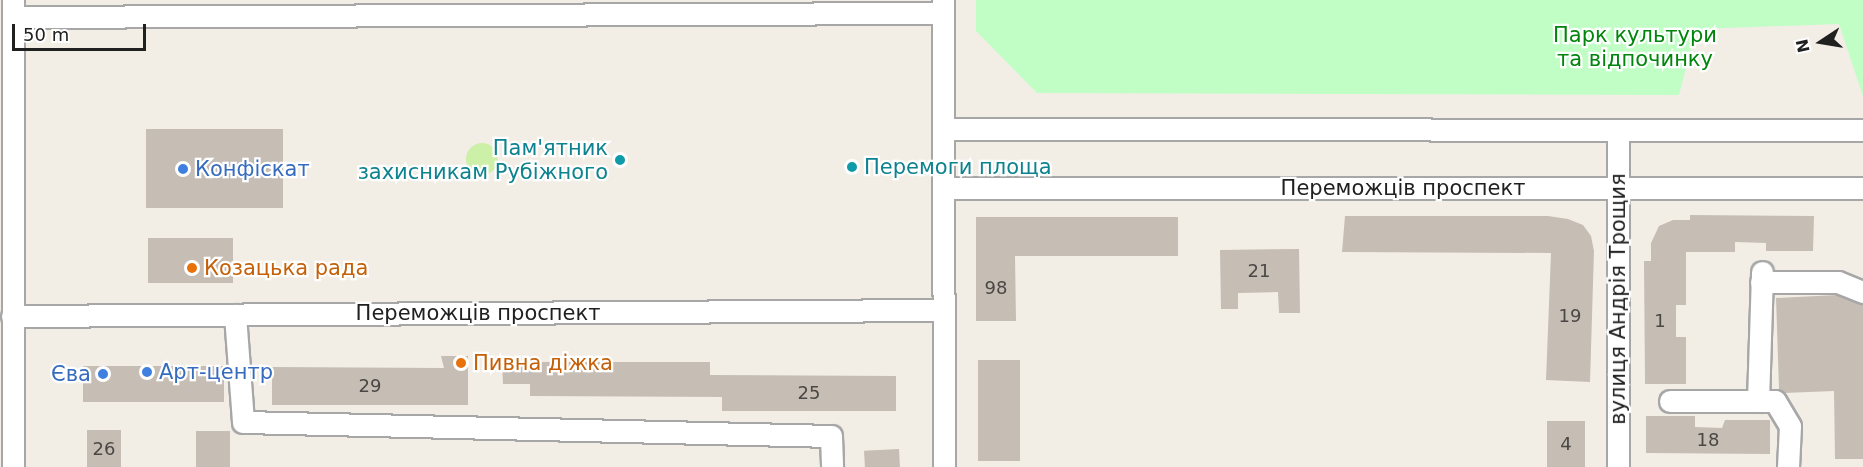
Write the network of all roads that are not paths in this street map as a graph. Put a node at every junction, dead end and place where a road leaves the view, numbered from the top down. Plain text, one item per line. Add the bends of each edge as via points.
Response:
1 (943, 7) edge
2 (13, 8) edge
3 (483, 8) edge
4 (945, 129) junction
5 (1863, 130) edge
6 (1618, 131) junction
7 (6, 161) edge
8 (1618, 187) junction
9 (944, 188) junction
10 (1863, 188) edge
11 (1863, 292) edge
12 (944, 310) junction
13 (235, 315) junction
14 (12, 316) junction
15 (1670, 401) dead end
16 (1758, 401) junction
17 (13, 467) edge
18 (831, 467) edge
19 (944, 467) edge
20 (1618, 467) edge
21 (1788, 467) edge

1 - 3 street
1 - 4 street
2 - 3 street
2 - 7 street
4 - 6 street
4 - 9 street
5 - 6 street
6 - 8 street, вулиця Андрія Трощия
7 - 14 street
8 - 9 street, Переможців проспект
8 - 10 street, Переможців проспект
8 - 20 street, вулиця Андрія Трощия
9 - 12 street
11 - 16 street via 1838,282 1762,277
12 - 13 street, Переможців проспект
12 - 19 street
13 - 14 street, Переможців проспект
13 - 18 street via 243,422 831,436
14 - 17 street
15 - 16 street
16 - 21 street via 1775,401 1790,426

